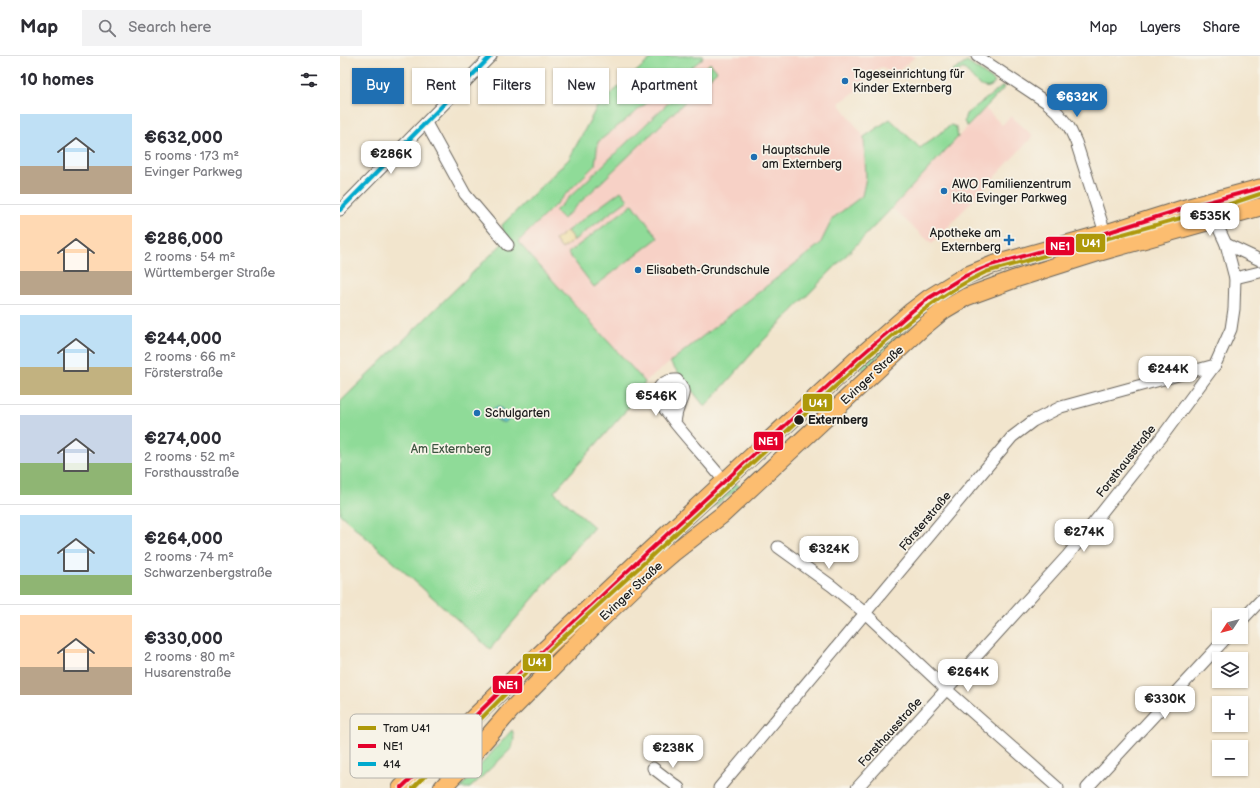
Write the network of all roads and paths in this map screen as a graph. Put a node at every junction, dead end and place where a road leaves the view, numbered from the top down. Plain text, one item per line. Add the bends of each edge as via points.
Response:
1 (491, 56) edge
2 (977, 56) edge
3 (426, 123) junction
4 (1260, 188) edge
5 (1206, 203) junction
6 (1260, 207) edge
7 (340, 210) edge
8 (1215, 220) junction
9 (1108, 241) junction
10 (1226, 244) junction
11 (508, 245) dead end
12 (1260, 260) edge
13 (1260, 272) edge
14 (1235, 278) junction
15 (1215, 365) junction
16 (675, 422) dead end
17 (725, 482) junction
18 (778, 547) dead end
19 (1260, 601) edge
20 (865, 613) junction
21 (1248, 614) edge
22 (1221, 644) edge
23 (946, 689) junction
24 (478, 714) edge
25 (482, 743) edge
26 (653, 768) dead end
27 (411, 778) edge
28 (451, 778) edge
29 (401, 788) edge
30 (442, 788) edge
31 (679, 788) edge
32 (719, 788) edge
33 (857, 788) edge
34 (1058, 788) edge
35 (1087, 788) edge

1 - 3 street
2 - 9 street via 1046,102 1058,112 1069,127
3 - 7 street
3 - 11 street via 464,194
4 - 5 main road, Evinger Straße
5 - 8 street, Forsthausstraße
5 - 9 main road, Evinger Straße
6 - 8 main road, Evinger Straße
8 - 9 main road, Evinger Straße
8 - 10 street, Forsthausstraße
9 - 17 main road, Evinger Straße via 992,265 943,289 912,311 854,362
9 - 25 main road, Evinger Straße via 967,297 944,310 722,515 644,578 511,710
10 - 12 street
10 - 14 street, Forsthausstraße
13 - 14 street
14 - 15 street, Forsthausstraße via 1231,329
15 - 20 street, Försterstraße via 1061,407 1033,421 1012,438
15 - 23 street, Forsthausstraße via 1072,549
16 - 17 street
17 - 24 main road, Evinger Straße
18 - 20 street
19 - 21 street
20 - 23 street
20 - 32 street, Försterstraße
22 - 35 street
23 - 33 street, Forsthausstraße
23 - 34 street
26 - 31 street
27 - 29 main road, Evinger Straße
28 - 30 main road, Evinger Straße

